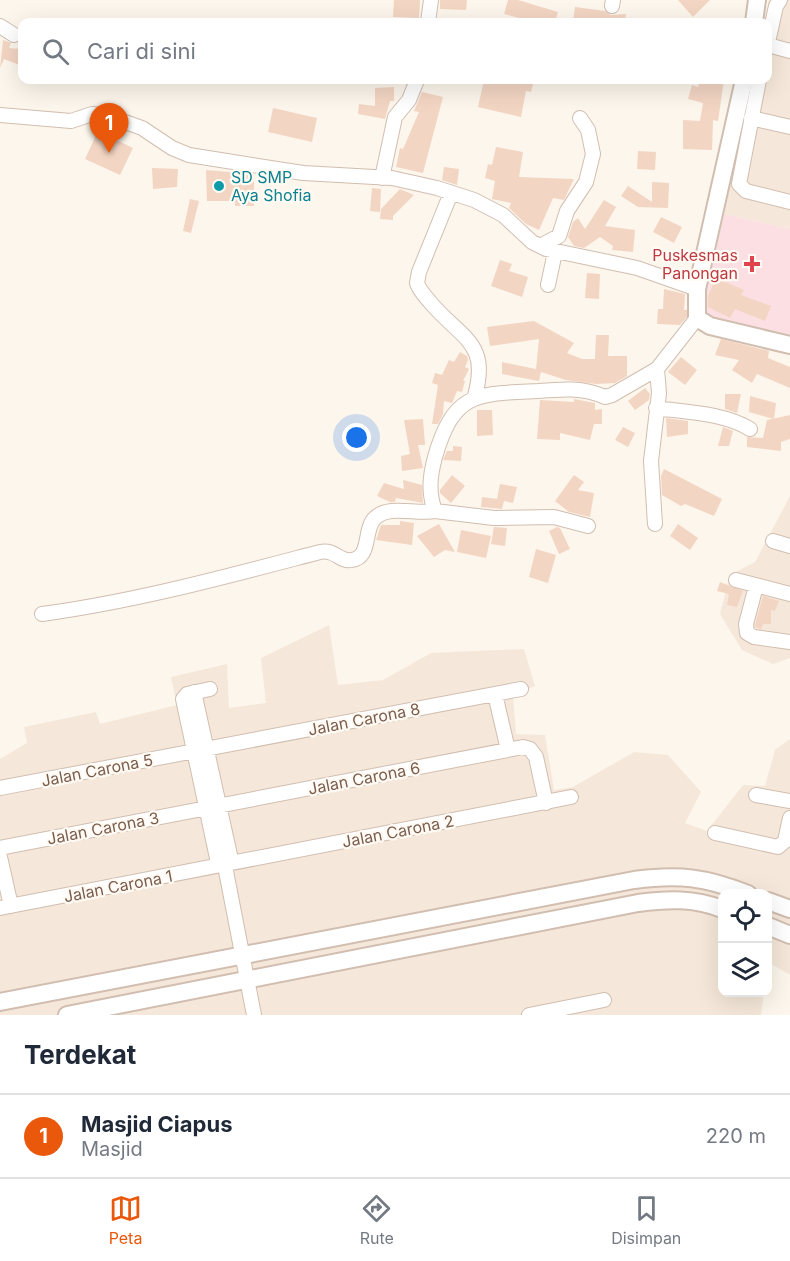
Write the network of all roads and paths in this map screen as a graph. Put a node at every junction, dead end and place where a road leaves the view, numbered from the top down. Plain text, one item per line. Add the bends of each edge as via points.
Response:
1 (431, 0) edge
2 (757, 0) edge
3 (780, 0) edge
4 (429, 18) edge
5 (755, 18) edge
6 (772, 25) edge
7 (0, 26) edge
8 (14, 35) dead end
9 (772, 45) edge
10 (790, 51) edge
11 (415, 84) edge
12 (743, 84) edge
13 (758, 84) edge
14 (0, 115) edge
15 (580, 118) dead end
16 (751, 118) junction
17 (790, 127) edge
18 (382, 178) junction
19 (451, 193) junction
20 (790, 202) edge
21 (540, 246) junction
22 (555, 252) junction
23 (548, 285) dead end
24 (697, 290) junction
25 (697, 318) junction
26 (790, 345) edge
27 (657, 369) junction
28 (474, 399) junction
29 (656, 408) junction
30 (750, 429) dead end
31 (435, 511) junction
32 (655, 524) dead end
33 (588, 526) dead end
34 (773, 541) dead end
35 (790, 546) edge
36 (736, 580) dead end
37 (756, 586) junction
38 (790, 594) edge
39 (42, 615) dead end
40 (790, 642) edge
41 (210, 689) dead end
42 (521, 689) dead end
43 (495, 694) junction
44 (200, 750) junction
45 (508, 750) junction
46 (0, 788) edge
47 (756, 795) dead end
48 (571, 797) dead end
49 (790, 801) edge
50 (546, 803) junction
51 (213, 808) junction
52 (790, 818) edge
53 (715, 833) dead end
54 (0, 848) edge
55 (0, 857) edge
56 (225, 866) junction
57 (733, 889) edge
58 (772, 902) edge
59 (5, 907) edge
60 (718, 908) edge
61 (790, 909) edge
62 (772, 927) edge
63 (790, 934) edge
64 (244, 957) junction
65 (249, 980) junction
66 (604, 1000) dead end
67 (0, 1002) edge
68 (67, 1015) edge
69 (254, 1015) edge
70 (529, 1015) edge

1 - 4 street
2 - 5 street
3 - 6 street
7 - 8 street
9 - 10 street
11 - 18 street via 395,117
12 - 24 street
13 - 16 street
14 - 18 street via 71,121 93,114 108,116 149,131 189,155 303,172
15 - 21 street via 591,141 590,171 567,211 559,236
16 - 17 street
16 - 20 street via 739,184 746,191
18 - 19 street
19 - 21 street via 503,215
19 - 28 street via 417,282 434,307 477,352 481,368
21 - 22 street
22 - 23 street
22 - 24 street via 637,268
24 - 25 street
25 - 26 street via 710,327
25 - 27 street
27 - 28 street via 605,397 561,388 498,391
27 - 29 street
28 - 31 street via 456,411 441,437 430,483
29 - 30 street via 704,414
29 - 32 street via 651,484
31 - 33 street via 494,518 554,517
31 - 39 street via 378,515 369,524 363,552 350,561 333,552 320,552 151,596
34 - 35 street
36 - 37 street
37 - 38 street
37 - 40 street via 747,633
41 - 44 street via 187,694 183,699
42 - 43 street, Jalan Carona 8
43 - 44 street, Jalan Carona 8
43 - 45 street
44 - 46 street, Jalan Carona 5
44 - 51 street
45 - 50 street via 530,748 536,757
45 - 51 street, Jalan Carona 6
47 - 49 street
48 - 50 street, Jalan Carona 2
50 - 56 street, Jalan Carona 2
51 - 54 street, Jalan Carona 3
51 - 56 street via 217,858
52 - 53 street via 785,841 778,847
55 - 59 street
56 - 59 street, Jalan Carona 1
56 - 64 street
57 - 64 street via 700,878 634,880
58 - 61 street
60 - 65 street via 670,899 638,903
62 - 63 street
64 - 65 street
64 - 67 street
65 - 68 street
65 - 69 street
66 - 70 street

